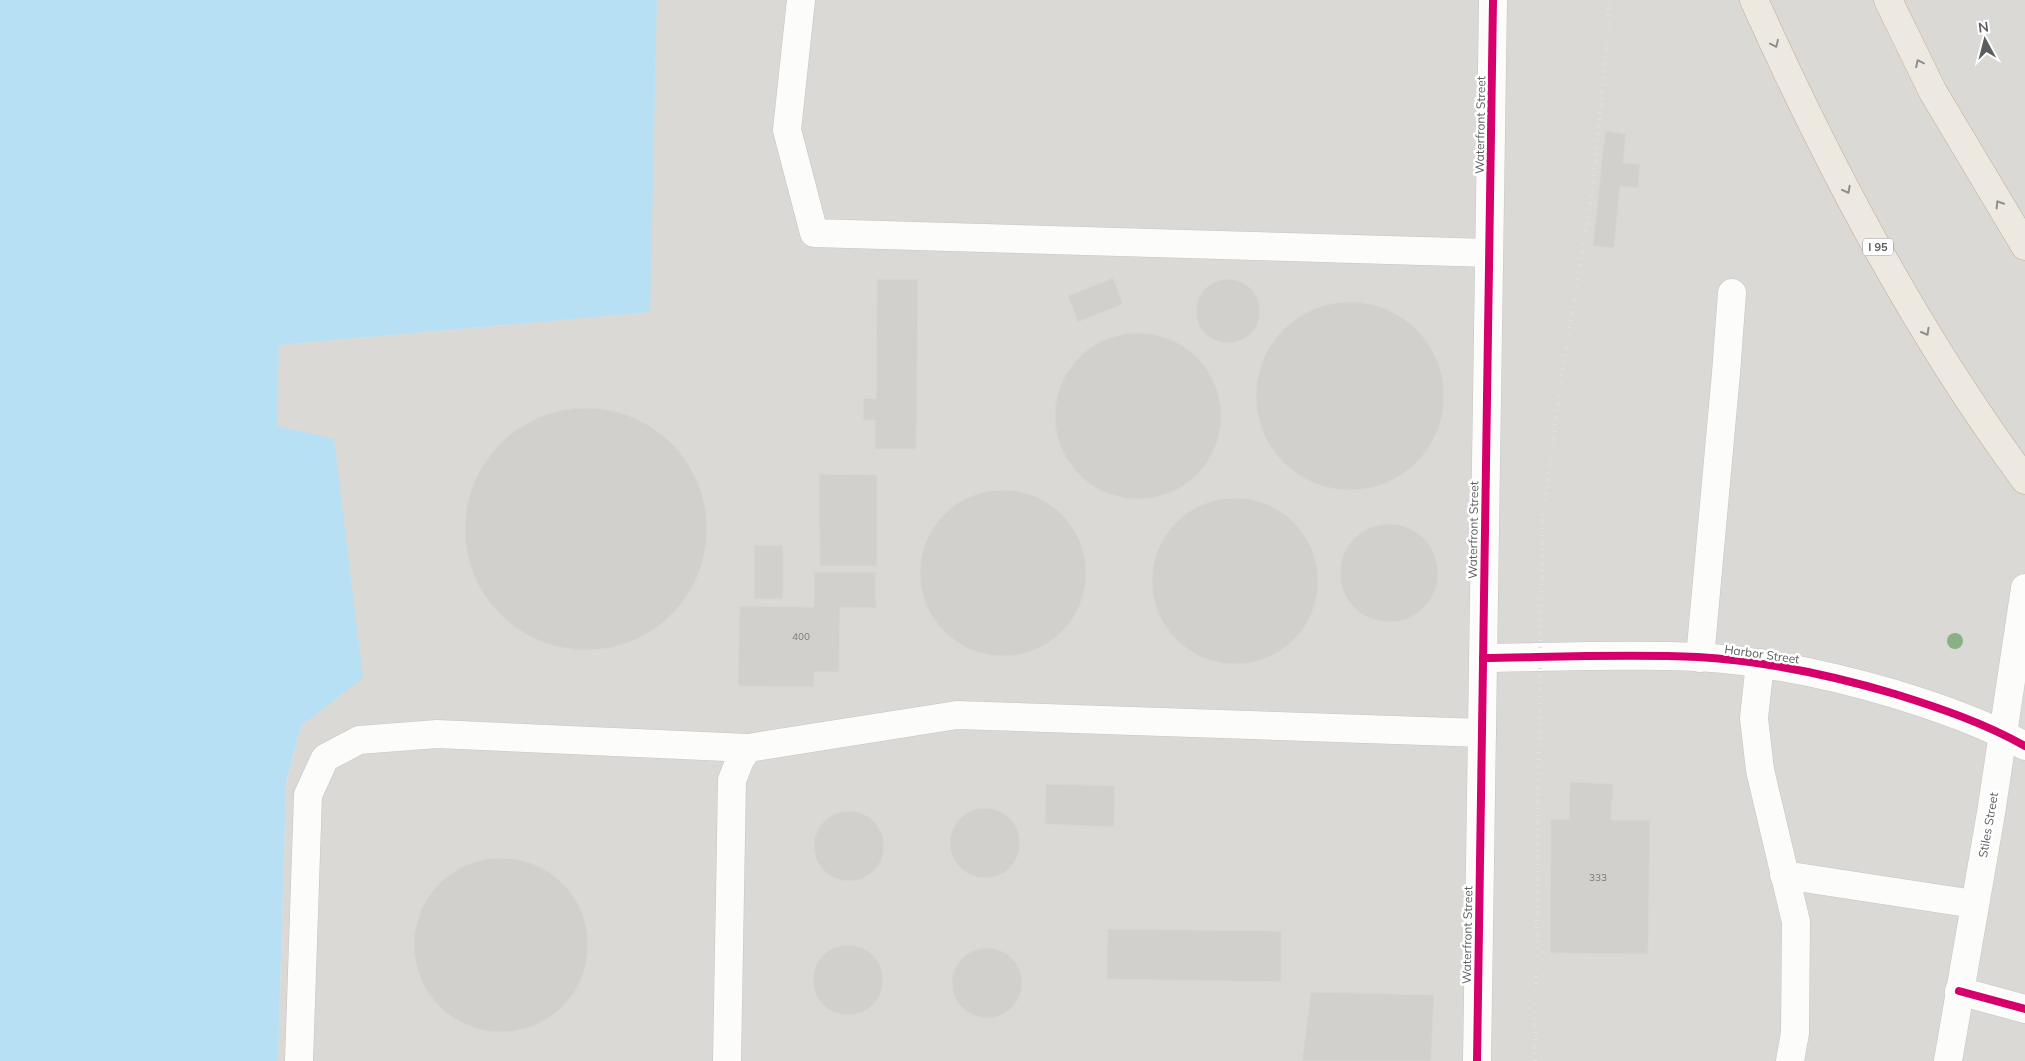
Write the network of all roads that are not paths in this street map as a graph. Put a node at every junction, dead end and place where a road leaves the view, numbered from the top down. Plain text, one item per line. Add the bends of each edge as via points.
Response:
1 (801, 0) edge
2 (1493, 0) edge
3 (1754, 0) edge
4 (1888, 0) edge
5 (2025, 246) edge
6 (1489, 253) junction
7 (1732, 293) dead end
8 (2025, 480) edge
9 (2025, 588) edge
10 (1482, 658) junction
11 (1700, 658) junction
12 (1760, 663) junction
13 (1482, 733) junction
14 (2014, 740) edge
15 (748, 748) junction
16 (1784, 875) junction
17 (1974, 904) junction
18 (1959, 991) junction
19 (2025, 1009) edge
20 (299, 1061) edge
21 (727, 1061) edge
22 (1476, 1061) edge
23 (1790, 1061) edge
24 (1948, 1061) edge

1 - 6 street via 787,130 814,233
2 - 6 street, Waterfront Street
3 -> 8 highway, I 95 via 1814,128 1868,229 1931,340
5 -> 4 highway via 1933,92
6 - 10 street, Waterfront Street
7 - 11 street
9 - 14 street, Stiles Street
10 - 11 street, Harbor Street
10 - 13 street, Waterfront Street
11 - 12 street, Harbor Street
12 - 14 street, Harbor Street via 1852,682 1945,709
12 - 16 street via 1754,718 1760,770
13 - 15 street via 957,715
13 - 22 street, Waterfront Street
14 - 17 street, Stiles Street
15 - 20 street via 437,734 359,740 325,758 308,795
15 - 21 street via 732,780
16 - 17 street
16 - 23 street via 1796,922 1795,1033
17 - 18 street, Stiles Street
18 - 19 street
18 - 24 street, Stiles Street

